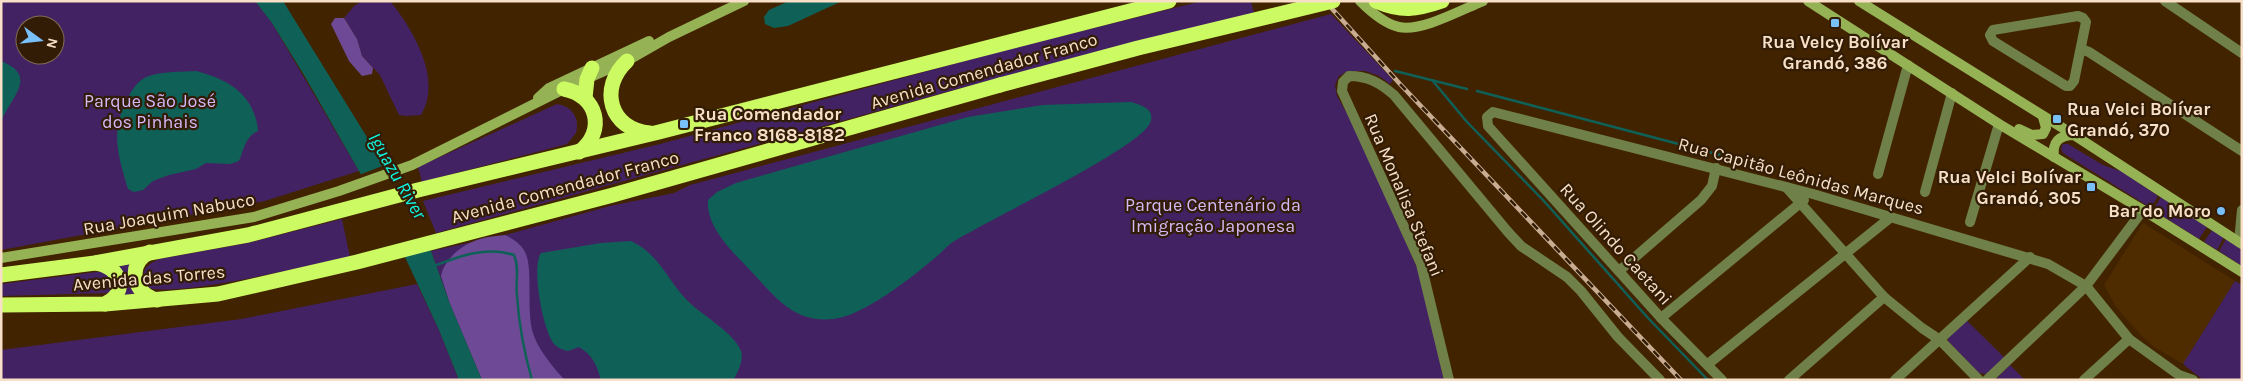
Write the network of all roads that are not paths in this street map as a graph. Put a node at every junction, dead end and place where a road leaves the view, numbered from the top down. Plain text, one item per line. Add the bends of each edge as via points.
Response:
1 (744, 1) edge
2 (1170, 1) edge
3 (1333, 1) edge
4 (1360, 1) edge
5 (1376, 1) edge
6 (1442, 1) edge
7 (1483, 1) edge
8 (1808, 1) edge
9 (1859, 1) edge
10 (2165, 1) edge
11 (669, 36) junction
12 (2080, 49) junction
13 (2242, 53) edge
14 (627, 61) junction
15 (1908, 65) junction
16 (590, 74) junction
17 (564, 89) junction
18 (1952, 93) junction
19 (585, 98) junction
20 (526, 108) junction
21 (2044, 117) junction
22 (1999, 124) junction
23 (1488, 126) joint
24 (659, 132) junction
25 (2074, 135) junction
26 (2242, 151) edge
27 (578, 152) junction
28 (2054, 157) junction
29 (1716, 168) junction
30 (1878, 174) dead end
31 (1785, 186) junction
32 (1925, 192) dead end
33 (1813, 194) junction
34 (1801, 203) junction
35 (344, 209) joint
36 (2143, 210) junction
37 (2242, 210) edge
38 (1891, 217) junction
39 (1970, 222) dead end
40 (2240, 243) edge
41 (152, 251) junction
42 (1846, 254) junction
43 (2030, 257) junction
44 (1, 258) edge
45 (358, 262) joint
46 (95, 263) junction
47 (1619, 271) junction
48 (2242, 272) edge
49 (1, 275) edge
50 (2086, 286) junction
51 (1884, 297) junction
52 (157, 300) junction
53 (105, 304) junction
54 (1, 305) edge
55 (1661, 318) junction
56 (2129, 339) junction
57 (1940, 340) junction
58 (1708, 364) junction
59 (1449, 380) edge
60 (1660, 380) edge
61 (1722, 380) edge
62 (1789, 380) edge
63 (1894, 380) edge
64 (1979, 380) edge
65 (1987, 380) edge
66 (2084, 380) edge
67 (2193, 380) edge

1 - 11 main road
2 - 24 highway, Avenida Comendador Franco
3 - 45 highway, Avenida Comendador Franco, bridge via 1138,48
4 - 7 main road via 1398,27 1417,27
5 - 6 highway via 1397,10 1419,9
8 - 15 main road
9 - 21 main road
10 - 13 street
11 - 14 main road
11 - 16 main road via 653,40
12 - 12 street via 2074,81 2066,86 1994,41 1990,35 1993,30 2078,16 2086,22
12 - 26 street via 2090,52
14 - 16 main road
14 - 24 highway via 612,81 612,106 620,120 634,130
15 - 18 main road
15 - 30 street
16 - 17 main road
16 - 19 highway
16 - 20 main road via 549,88
17 - 19 highway
17 - 20 main road
18 - 22 main road
18 - 32 street
19 - 27 highway via 594,111 596,127 590,142
20 - 44 main road, Rua Joaquim Nabuco via 412,165 279,211
21 - 22 main road via 2046,128 2040,135
21 - 25 main road
22 - 28 main road
22 - 39 street
23 - 29 street, Rua Capitão Leônidas Marques via 1487,116 1494,112
23 - 47 street, Rua Olindo Caetani
24 - 27 highway, Avenida Comendador Franco
25 - 28 main road via 2064,135 2057,140 2053,148
25 - 40 main road
27 - 35 highway, Avenida Comendador Franco
28 - 36 main road
29 - 31 street, Rua Capitão Leônidas Marques
29 - 47 street via 1712,186 1701,200
31 - 33 street, Rua Capitão Leônidas Marques
31 - 34 street
33 - 34 street
33 - 38 street, Rua Capitão Leônidas Marques
34 - 42 street
34 - 55 street
35 - 41 highway, Avenida das Torres via 248,235
36 - 48 main road
36 - 50 street
37 - 40 street
38 - 42 street
38 - 43 street, Rua Capitão Leônidas Marques
41 - 46 highway, Avenida das Torres
41 - 52 highway via 140,260 135,274 144,294
42 - 51 street
42 - 58 street
43 - 50 street, Rua Capitão Leônidas Marques
43 - 57 street
45 - 52 highway, Avenida das Torres via 218,294
46 - 49 highway, Avenida das Torres
46 - 53 highway via 109,266 118,276 116,296
47 - 55 street, Rua Olindo Caetani
50 - 56 street, Rua Capitão Leônidas Marques
50 - 65 street
51 - 57 street
51 - 62 street
52 - 53 highway, Avenida das Torres
53 - 54 highway, Avenida das Torres
55 - 58 street, Rua Olindo Caetani
56 - 66 street
56 - 67 street, Rua Capitão Leônidas Marques via 2179,375
57 - 63 street
57 - 64 street
58 - 61 street, Rua Olindo Caetani
59 - 60 street, Rua Monalisa Stefani via 1421,264 1342,91 1343,82 1349,76 1379,82 1394,95 1521,246 1567,277

